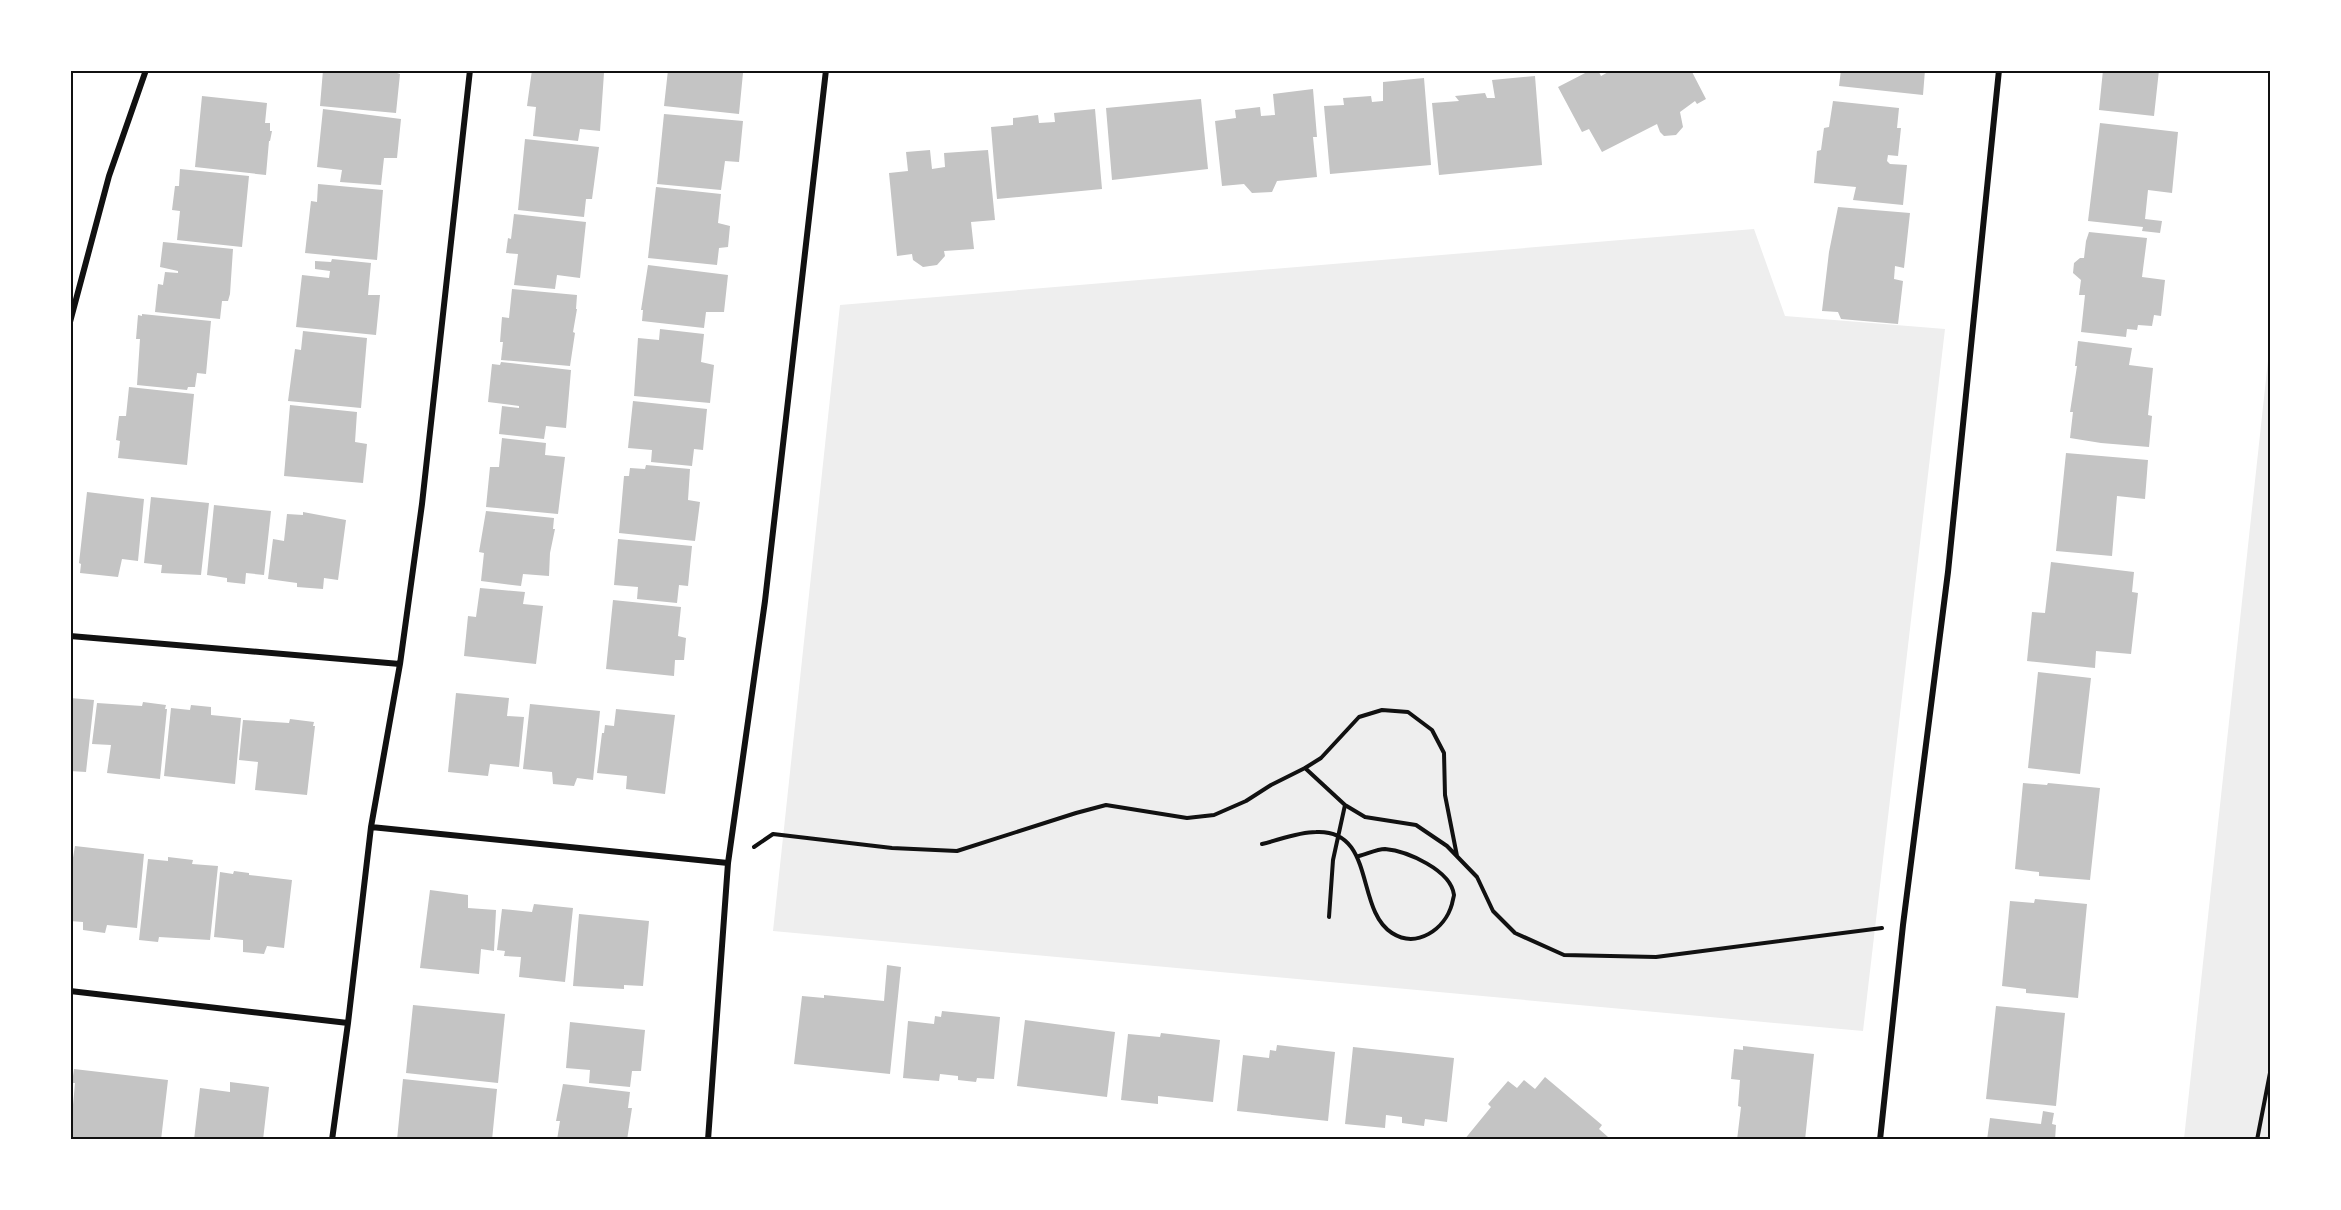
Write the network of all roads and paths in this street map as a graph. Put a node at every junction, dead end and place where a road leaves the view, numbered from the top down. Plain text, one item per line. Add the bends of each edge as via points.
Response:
1 (146, 70) edge
2 (470, 70) edge
3 (826, 70) edge
4 (1999, 70) edge
5 (70, 322) edge
6 (70, 636) edge
7 (400, 664) junction
8 (1305, 768) junction
9 (1345, 805) junction
10 (371, 827) junction
11 (1339, 836) junction
12 (1262, 844) dead end
13 (1359, 856) junction
14 (1457, 857) junction
15 (728, 863) junction
16 (1329, 916) dead end
17 (1903, 925) junction
18 (70, 991) edge
19 (348, 1023) junction
20 (2271, 1073) edge
21 (332, 1140) edge
22 (708, 1140) edge
23 (1880, 1140) edge
24 (2258, 1140) edge

1 - 5 street via 109,176
2 - 7 street via 422,504
3 - 15 street via 765,602
4 - 17 street via 1948,572
6 - 7 street
7 - 10 street
8 - 9 path
8 - 14 path via 1321,758 1359,717 1382,710 1408,712 1432,730 1444,753 1445,795
8 - 15 path via 1214,815 1187,818 1106,806 957,851 773,834
9 - 11 path
9 - 14 path via 1365,817 1416,825
10 - 15 street
10 - 19 street
11 - 12 path via 1316,831
11 - 13 path
11 - 16 path
13 - 13 path via 1370,899 1390,932 1401,938 1418,939 1435,932 1449,913 1454,896 1446,878 1419,858 1384,849
14 - 17 path via 1477,878 1493,911 1515,933 1564,955 1656,957
15 - 22 street
17 - 23 street
18 - 19 street
19 - 21 street
20 - 24 path

